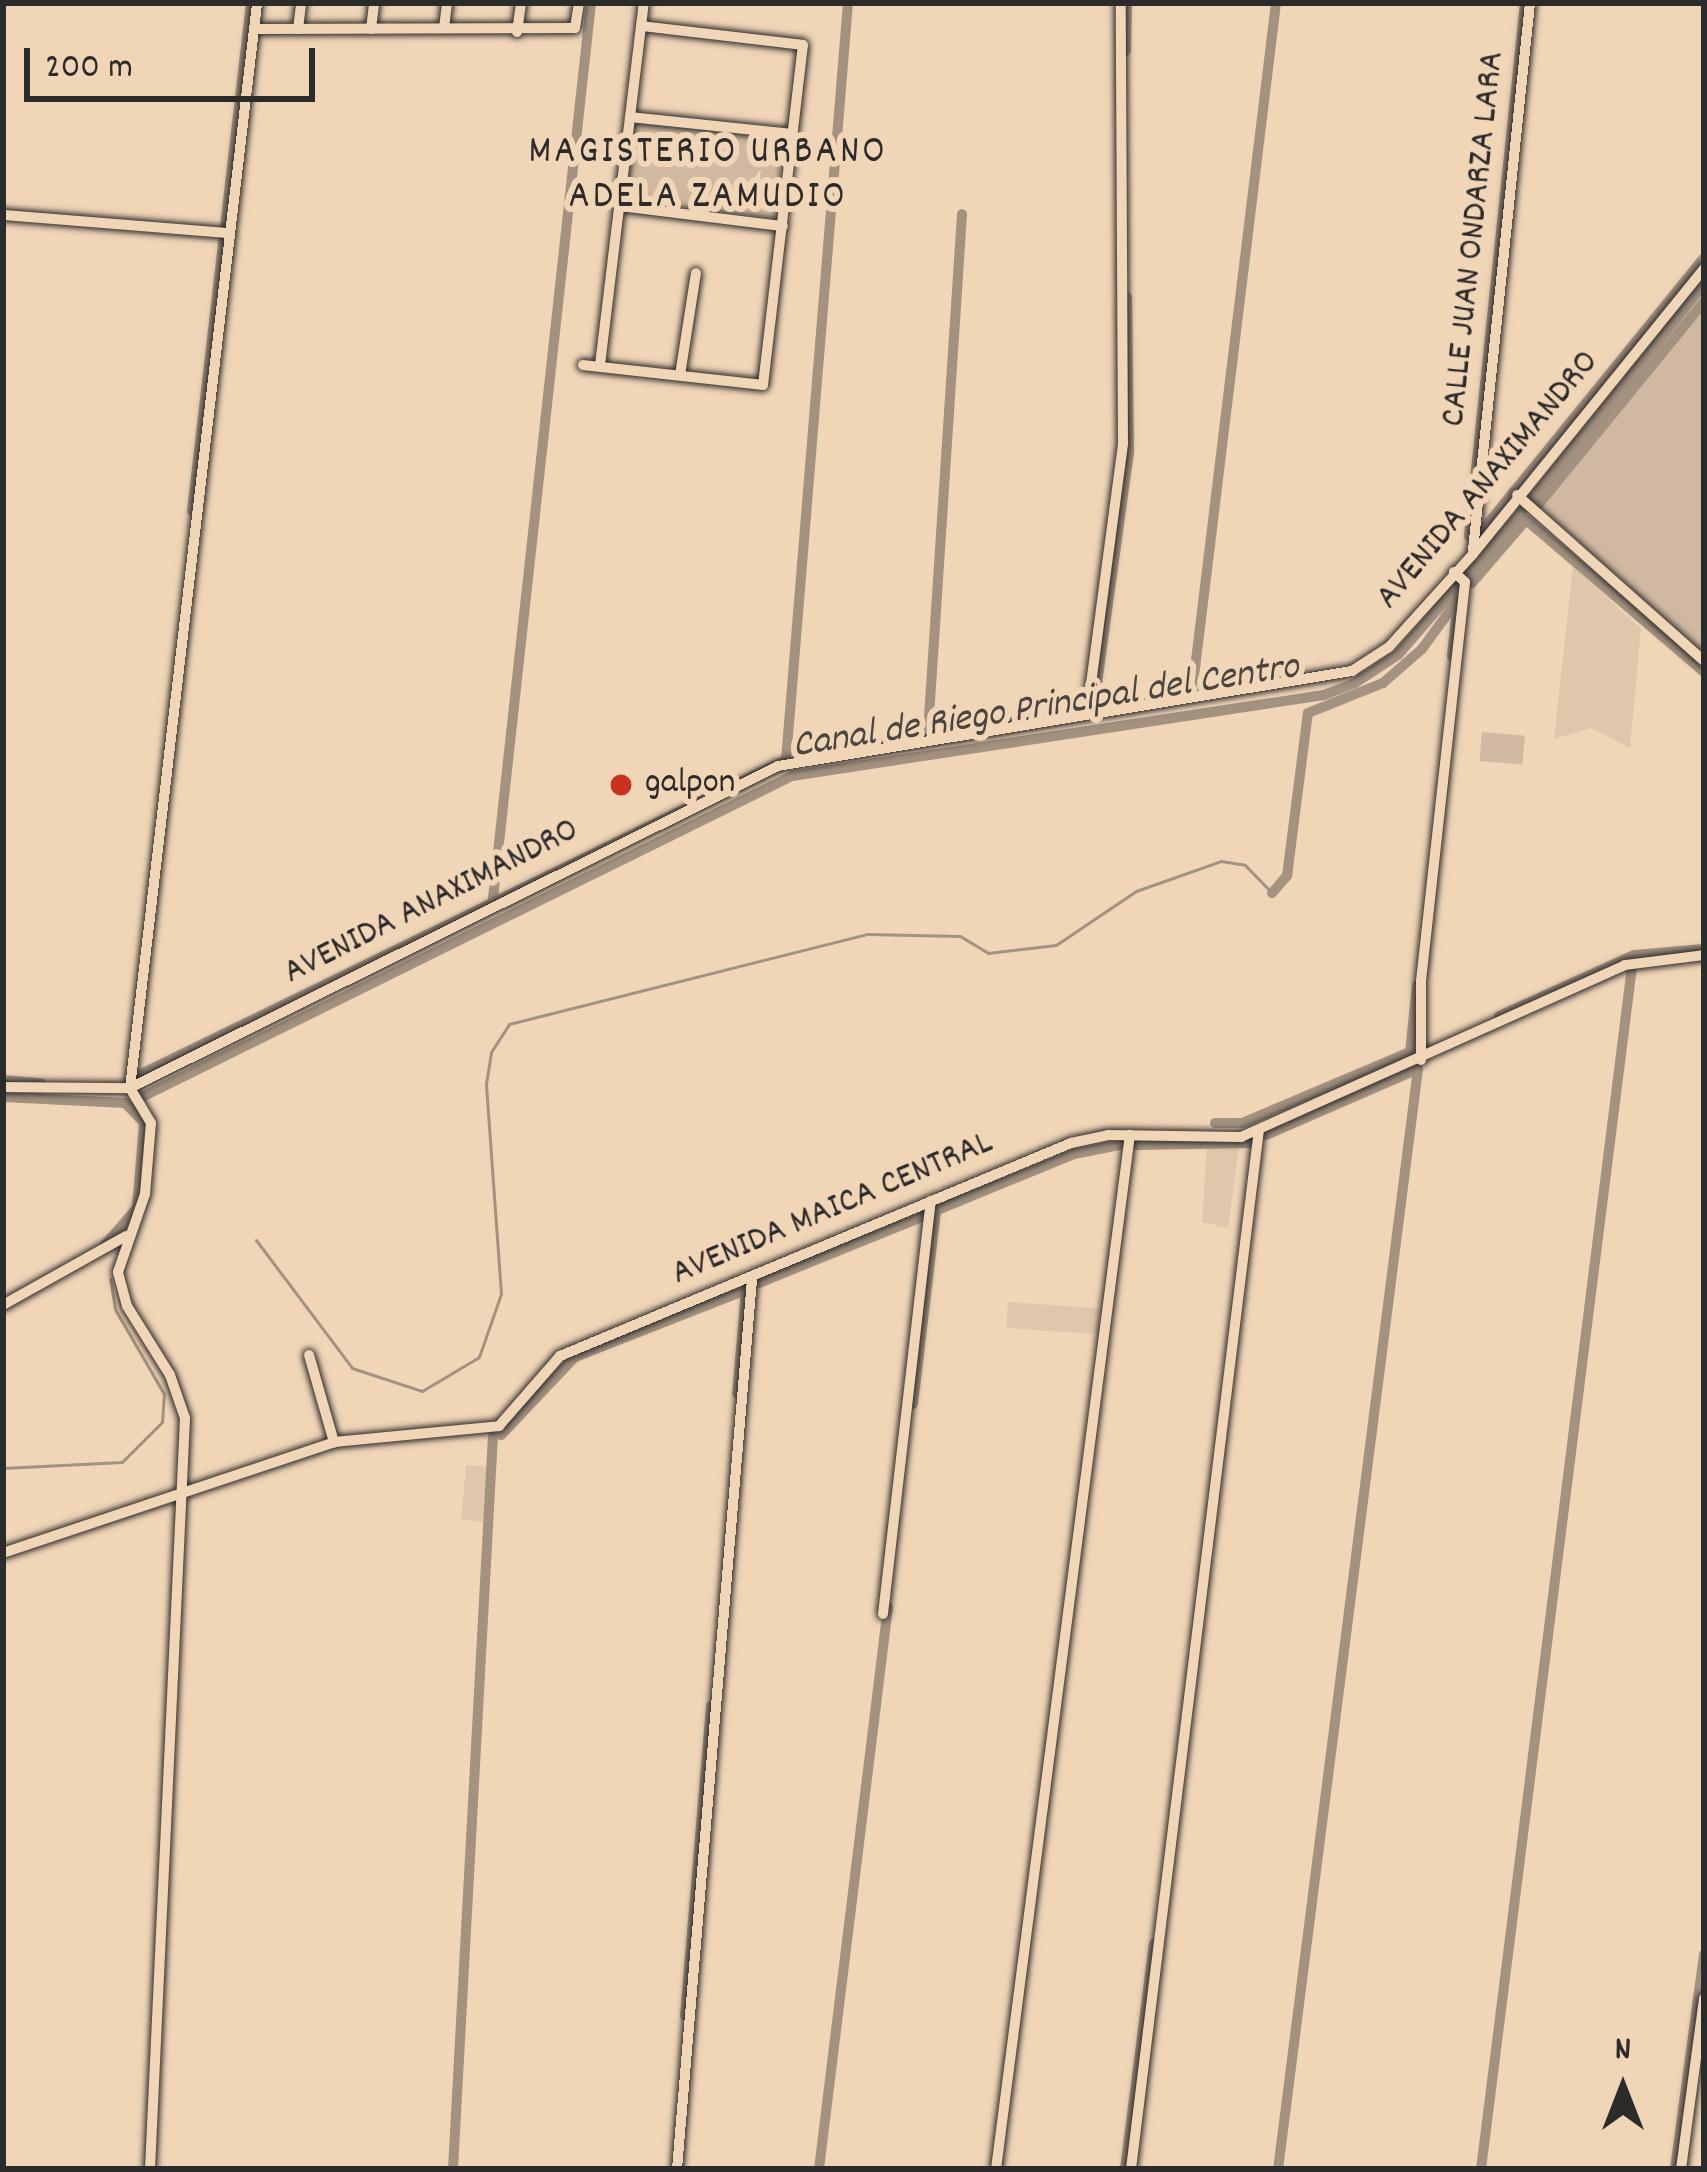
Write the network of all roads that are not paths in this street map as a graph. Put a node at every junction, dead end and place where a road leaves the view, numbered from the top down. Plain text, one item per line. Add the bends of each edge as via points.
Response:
1 (256, 3) edge
2 (301, 3) edge
3 (374, 3) edge
4 (447, 3) edge
5 (520, 3) edge
6 (578, 3) edge
7 (644, 3) edge
8 (1121, 3) edge
9 (1530, 3) edge
10 (641, 26) junction
11 (371, 28) junction
12 (444, 28) junction
13 (254, 29) junction
14 (298, 29) junction
15 (518, 32) junction
16 (630, 117) junction
17 (792, 134) junction
18 (619, 206) junction
19 (3, 215) edge
20 (783, 226) junction
21 (229, 233) junction
22 (1704, 269) edge
23 (696, 273) dead end
24 (583, 365) dead end
25 (600, 365) junction
26 (680, 375) junction
27 (1520, 497) junction
28 (1473, 554) junction
29 (1458, 576) junction
30 (1704, 661) edge
31 (1087, 714) junction
32 (1704, 955) edge
33 (1421, 1060) junction
34 (3, 1087) edge
35 (130, 1088) junction
36 (1259, 1130) junction
37 (1130, 1135) junction
38 (931, 1201) junction
39 (130, 1233) junction
40 (752, 1280) junction
41 (3, 1305) edge
42 (309, 1355) dead end
43 (334, 1442) junction
44 (186, 1489) junction
45 (3, 1553) edge
46 (883, 1614) dead end
47 (1704, 1999) edge
48 (150, 2169) edge
49 (677, 2169) edge
50 (996, 2169) edge
51 (1131, 2169) edge
52 (1681, 2169) edge

1 - 13 street
2 - 14 street
3 - 11 street
4 - 12 street
5 - 15 street
6 - 15 street via 575,28
7 - 10 street
8 - 31 street via 1123,443
9 - 28 street, CALLE JUAN ONDARZA LARA
10 - 16 street
10 - 17 street via 803,45
11 - 12 street
11 - 14 street
12 - 15 street
13 - 14 street
13 - 21 street
16 - 17 street
16 - 18 street
17 - 20 street
18 - 20 street
18 - 25 street
19 - 21 street
20 - 26 street via 763,385
21 - 35 street
22 - 27 street, AVENIDA ANAXIMANDRO
23 - 26 street
24 - 25 street
25 - 26 street
27 - 28 street, AVENIDA ANAXIMANDRO
27 - 30 street
28 - 29 street, AVENIDA ANAXIMANDRO
29 - 31 street, AVENIDA ANAXIMANDRO via 1389,647 1352,671
29 - 33 street via 1421,981
31 - 35 street, AVENIDA ANAXIMANDRO via 778,766
32 - 33 street, AVENIDA MAICA CENTRAL via 1624,965
33 - 36 street, AVENIDA MAICA CENTRAL
34 - 35 street, AVENIDA ANAXIMANDRO
35 - 39 street via 151,1124 145,1194
36 - 37 street, AVENIDA MAICA CENTRAL via 1226,1138
36 - 51 street
37 - 38 street, AVENIDA MAICA CENTRAL via 1071,1143
37 - 50 street
38 - 40 street, AVENIDA MAICA CENTRAL
38 - 46 street
39 - 41 street
39 - 44 street via 119,1256 121,1287 178,1391
40 - 43 street, AVENIDA MAICA CENTRAL via 560,1356 499,1426
40 - 49 street
42 - 43 street
43 - 44 street, AVENIDA MAICA CENTRAL
44 - 45 street, AVENIDA MAICA CENTRAL
44 - 48 street
47 - 52 street

